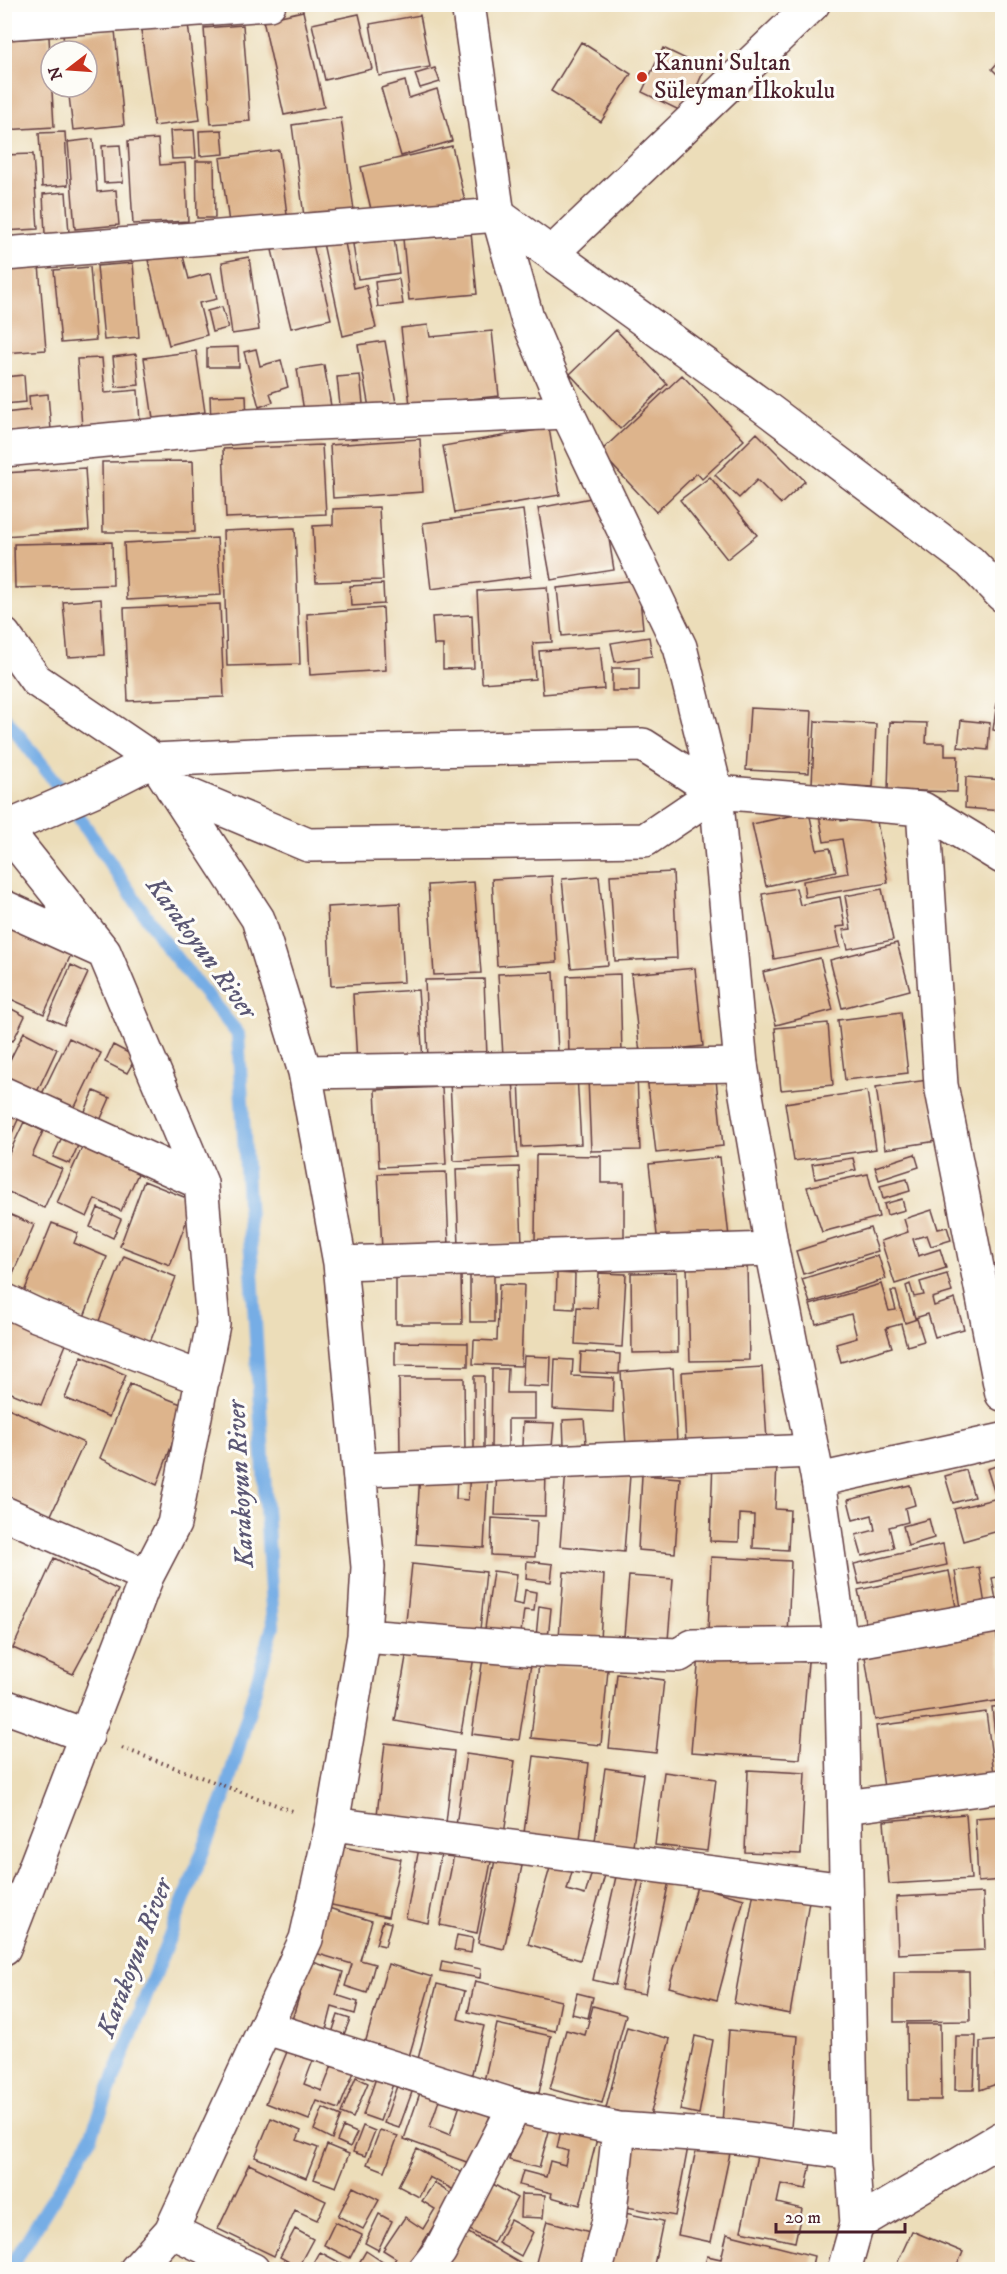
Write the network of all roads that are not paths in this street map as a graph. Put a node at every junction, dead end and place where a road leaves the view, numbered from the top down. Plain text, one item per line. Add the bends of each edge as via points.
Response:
1 (269, 4) edge
2 (468, 4) edge
3 (813, 4) edge
4 (4, 23) edge
5 (498, 215) junction
6 (552, 253) junction
7 (4, 254) edge
8 (567, 412) junction
9 (4, 450) edge
10 (1002, 595) edge
11 (4, 635) edge
12 (154, 760) junction
13 (172, 788) junction
14 (716, 792) junction
15 (923, 809) junction
16 (5, 828) edge
17 (1002, 857) edge
18 (4, 907) edge
19 (104, 952) junction
20 (741, 1065) junction
21 (305, 1072) junction
22 (4, 1094) edge
23 (201, 1183) junction
24 (772, 1249) junction
25 (340, 1263) junction
26 (4, 1300) edge
27 (203, 1379) junction
28 (1002, 1394) edge
29 (1002, 1440) edge
30 (815, 1465) junction
31 (360, 1470) junction
32 (4, 1513) edge
33 (147, 1576) junction
34 (1002, 1615) edge
35 (364, 1636) junction
36 (841, 1644) junction
37 (4, 1706) edge
38 (87, 1736) junction
39 (1002, 1786) edge
40 (845, 1807) junction
41 (332, 1824) junction
42 (846, 1890) junction
43 (4, 1948) edge
44 (267, 2028) junction
45 (515, 2106) junction
46 (619, 2128) junction
47 (1000, 2142) edge
48 (852, 2153) junction
49 (856, 2224) junction
50 (171, 2231) junction
51 (136, 2270) edge
52 (253, 2270) edge
53 (425, 2270) edge
54 (596, 2270) edge
55 (844, 2270) edge

1 - 4 street
2 - 5 street
3 - 6 street
5 - 6 street
5 - 7 street
5 - 8 street via 527,318
6 - 10 street via 970,562
8 - 9 street via 249,426
8 - 14 street via 680,647
11 - 12 street via 36,680
12 - 13 street
12 - 14 street via 643,745
12 - 16 street
13 - 14 street via 308,845 645,840
13 - 21 street via 258,919
14 - 15 street
14 - 20 street
15 - 17 street
15 - 28 street via 941,1085
16 - 19 street
18 - 19 street
19 - 23 street
20 - 21 street
20 - 24 street
21 - 25 street
22 - 23 street
23 - 27 street via 213,1324
24 - 25 street
24 - 30 street
25 - 31 street
26 - 27 street
27 - 33 street via 174,1524
29 - 30 street
30 - 31 street
30 - 36 street
31 - 35 street via 368,1567
32 - 33 street
33 - 38 street
34 - 36 street
35 - 36 street via 541,1650 680,1655 693,1646
35 - 41 street
36 - 40 street
37 - 38 street
38 - 43 street
39 - 40 street
40 - 42 street
41 - 42 street
41 - 44 street via 306,1939
42 - 48 street
44 - 45 street
44 - 50 street
45 - 46 street
45 - 53 street via 440,2251
46 - 48 street via 735,2137
46 - 54 street via 609,2220
47 - 49 street
48 - 49 street
49 - 55 street
50 - 51 street
50 - 52 street

